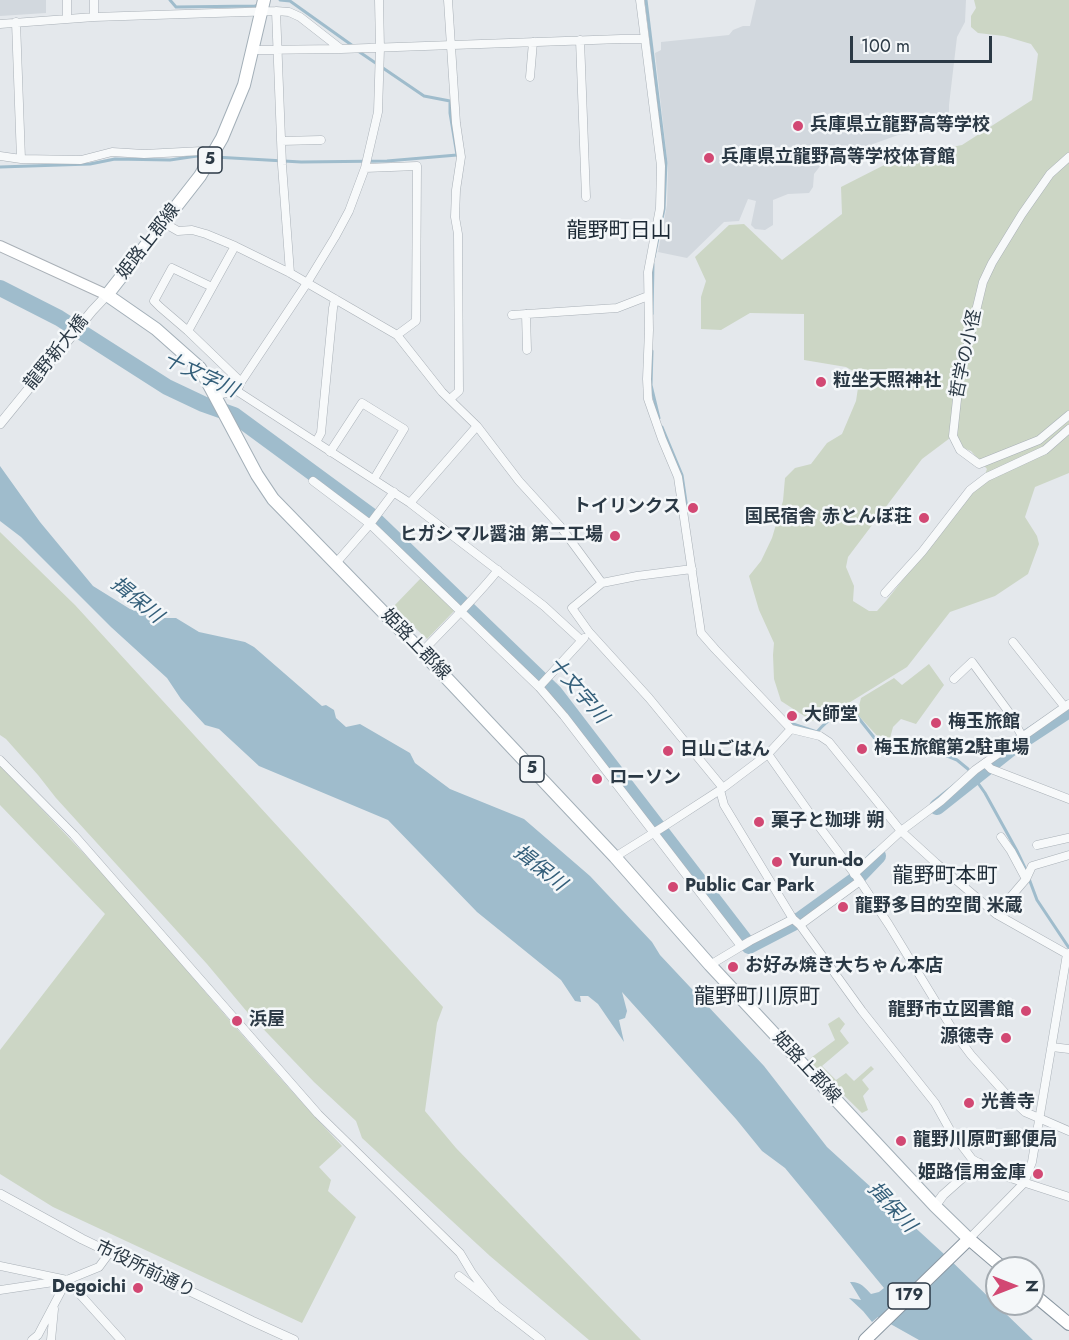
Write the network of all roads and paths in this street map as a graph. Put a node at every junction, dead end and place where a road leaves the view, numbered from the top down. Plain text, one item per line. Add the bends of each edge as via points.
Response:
1 (67, 0) edge
2 (94, 0) edge
3 (379, 0) edge
4 (448, 0) edge
5 (640, 0) edge
6 (263, 5) edge
7 (276, 11) junction
8 (94, 17) junction
9 (67, 19) junction
10 (16, 22) junction
11 (0, 24) edge
12 (645, 39) junction
13 (580, 40) junction
14 (533, 42) junction
15 (450, 45) junction
16 (380, 48) junction
17 (341, 49) junction
18 (253, 50) junction
19 (278, 50) junction
20 (530, 77) dead end
21 (321, 140) dead end
22 (281, 141) junction
23 (212, 155) junction
24 (0, 156) edge
25 (1069, 157) edge
26 (21, 159) junction
27 (364, 168) junction
28 (586, 197) dead end
29 (164, 223) junction
30 (0, 246) edge
31 (235, 246) junction
32 (290, 273) junction
33 (307, 283) junction
34 (212, 287) junction
35 (107, 295) junction
36 (648, 296) junction
37 (335, 299) junction
38 (526, 314) junction
39 (512, 315) dead end
40 (188, 331) junction
41 (397, 335) junction
42 (527, 350) dead end
43 (241, 382) junction
44 (237, 390) junction
45 (216, 395) junction
46 (450, 399) junction
47 (1069, 415) edge
48 (0, 424) edge
49 (477, 426) junction
50 (1069, 429) edge
51 (316, 442) junction
52 (330, 452) junction
53 (374, 479) junction
54 (313, 481) dead end
55 (394, 492) junction
56 (410, 503) junction
57 (371, 523) junction
58 (336, 562) junction
59 (692, 568) junction
60 (498, 570) junction
61 (602, 583) junction
62 (885, 593) dead end
63 (461, 610) junction
64 (589, 632) junction
65 (581, 640) junction
66 (1012, 642) dead end
67 (422, 652) junction
68 (954, 679) dead end
69 (539, 687) junction
70 (1067, 705) edge
71 (791, 729) junction
72 (1022, 736) junction
73 (768, 754) junction
74 (0, 760) edge
75 (985, 763) junction
76 (721, 789) junction
77 (1069, 799) edge
78 (901, 831) junction
79 (655, 833) junction
80 (1001, 837) dead end
81 (1068, 837) edge
82 (1037, 845) dead end
83 (1069, 854) edge
84 (615, 857) junction
85 (854, 874) junction
86 (1026, 879) junction
87 (860, 881) junction
88 (996, 914) junction
89 (793, 919) junction
90 (800, 925) junction
91 (741, 946) junction
92 (1068, 953) edge
93 (710, 965) junction
94 (1052, 1047) junction
95 (1069, 1049) edge
96 (1040, 1119) junction
97 (1069, 1131) edge
98 (979, 1163) junction
99 (1024, 1183) junction
100 (0, 1194) edge
101 (1069, 1197) edge
102 (935, 1206) junction
103 (969, 1239) junction
104 (110, 1252) junction
105 (989, 1256) edge
106 (0, 1266) edge
107 (459, 1276) dead end
108 (67, 1280) junction
109 (0, 1290) edge
110 (55, 1304) junction
111 (1045, 1304) edge
112 (498, 1307) junction
113 (1069, 1324) edge
114 (32, 1340) edge
115 (51, 1340) edge
116 (121, 1340) edge
117 (294, 1340) edge
118 (541, 1340) edge
119 (865, 1340) edge

1 - 9 street
2 - 8 street
3 - 16 street
4 - 15 street
5 - 12 street
6 - 7 street
6 - 8 street
6 - 18 main road, 姫路上郡線 / 5
7 - 17 street via 300,17
7 - 19 street
8 - 9 street
9 - 10 street
10 - 11 street
10 - 26 street
12 - 13 street
12 - 36 street via 661,166 660,208 648,272
13 - 14 street
13 - 28 street
14 - 15 street
14 - 20 street
15 - 16 street
15 - 46 street via 461,157 454,216 458,234 459,391
16 - 17 street
16 - 27 street via 378,112
17 - 19 street
18 - 19 street
18 - 23 main road, 姫路上郡線 / 5 via 244,85
19 - 22 street
21 - 22 street
22 - 32 street
23 - 26 street via 202,151 112,152 81,160
23 - 29 main road, 姫路上郡線 / 5
24 - 26 street
25 - 47 street, 哲学の小径 via 1050,174 1022,214 983,282 959,381 953,436 960,450 979,464 1039,440
27 - 33 street via 349,211
27 - 41 street via 417,166 416,321
29 - 31 street via 178,231 192,230
29 - 35 main road, 姫路上郡線 / 5
30 - 35 main road
31 - 32 street
31 - 34 street
32 - 33 street
33 - 37 street
33 - 43 street
34 - 40 street
34 - 40 street via 172,267 162,285 154,301
35 - 45 main road, 姫路上郡線 / 5 via 156,329 200,368
35 - 48 street, 龍野新大橋
36 - 38 street via 617,308
36 - 59 street via 648,399 678,477
37 - 41 street
37 - 51 street via 321,433
38 - 39 street
38 - 42 street
40 - 43 street
41 - 46 street
43 - 44 street
44 - 45 street
44 - 51 street
45 - 58 main road, 姫路上郡線 / 5 via 273,499
46 - 49 street
49 - 56 street
49 - 61 street
50 - 62 street via 1045,450 987,477 970,490
51 - 52 street
52 - 53 street
52 - 53 street via 362,403 404,429
53 - 55 street
54 - 57 street
55 - 56 street
55 - 57 street
56 - 60 street
57 - 58 street
57 - 63 street
58 - 67 main road, 姫路上郡線 / 5
59 - 61 street
59 - 71 street via 701,633
60 - 63 street
60 - 65 street
61 - 64 street via 572,608
63 - 67 street
63 - 69 street
64 - 65 street
64 - 76 street via 649,698
65 - 69 street
66 - 70 street
67 - 84 main road, 姫路上郡線 / 5
68 - 72 street via 972,662
69 - 79 street
70 - 72 street
71 - 73 street
71 - 78 street via 829,742
72 - 75 street
73 - 76 street
73 - 85 street
74 - 112 street via 81,843 318,1114 460,1253
75 - 77 street via 991,769
75 - 78 street
76 - 79 street
76 - 89 street via 724,805
78 - 85 street
78 - 88 street
79 - 84 street
79 - 91 street
80 - 86 street
81 - 82 street
81 - 83 street
83 - 86 street via 1032,866
84 - 93 main road, 姫路上郡線 / 5
85 - 87 street
86 - 88 street
87 - 90 street
87 - 96 street via 971,1055 1018,1106
88 - 92 street
89 - 90 street
89 - 91 street
90 - 98 street via 935,1103 950,1130
91 - 93 street
92 - 94 street
93 - 102 main road, 姫路上郡線 / 5
94 - 95 street
94 - 96 street
96 - 97 street
96 - 99 street
98 - 99 street
98 - 102 street
99 - 101 street
99 - 103 street
100 - 104 street, 市役所前通り
102 - 103 main road, 姫路上郡線 / 5
103 - 105 main road, 姫路上郡線
103 - 119 main road, 179
104 - 108 street via 99,1267
104 - 117 street, 市役所前通り
106 - 108 street
107 - 112 street
108 - 109 street
108 - 110 street
108 - 116 street
110 - 114 street
110 - 115 street
111 - 113 main road
112 - 118 street

